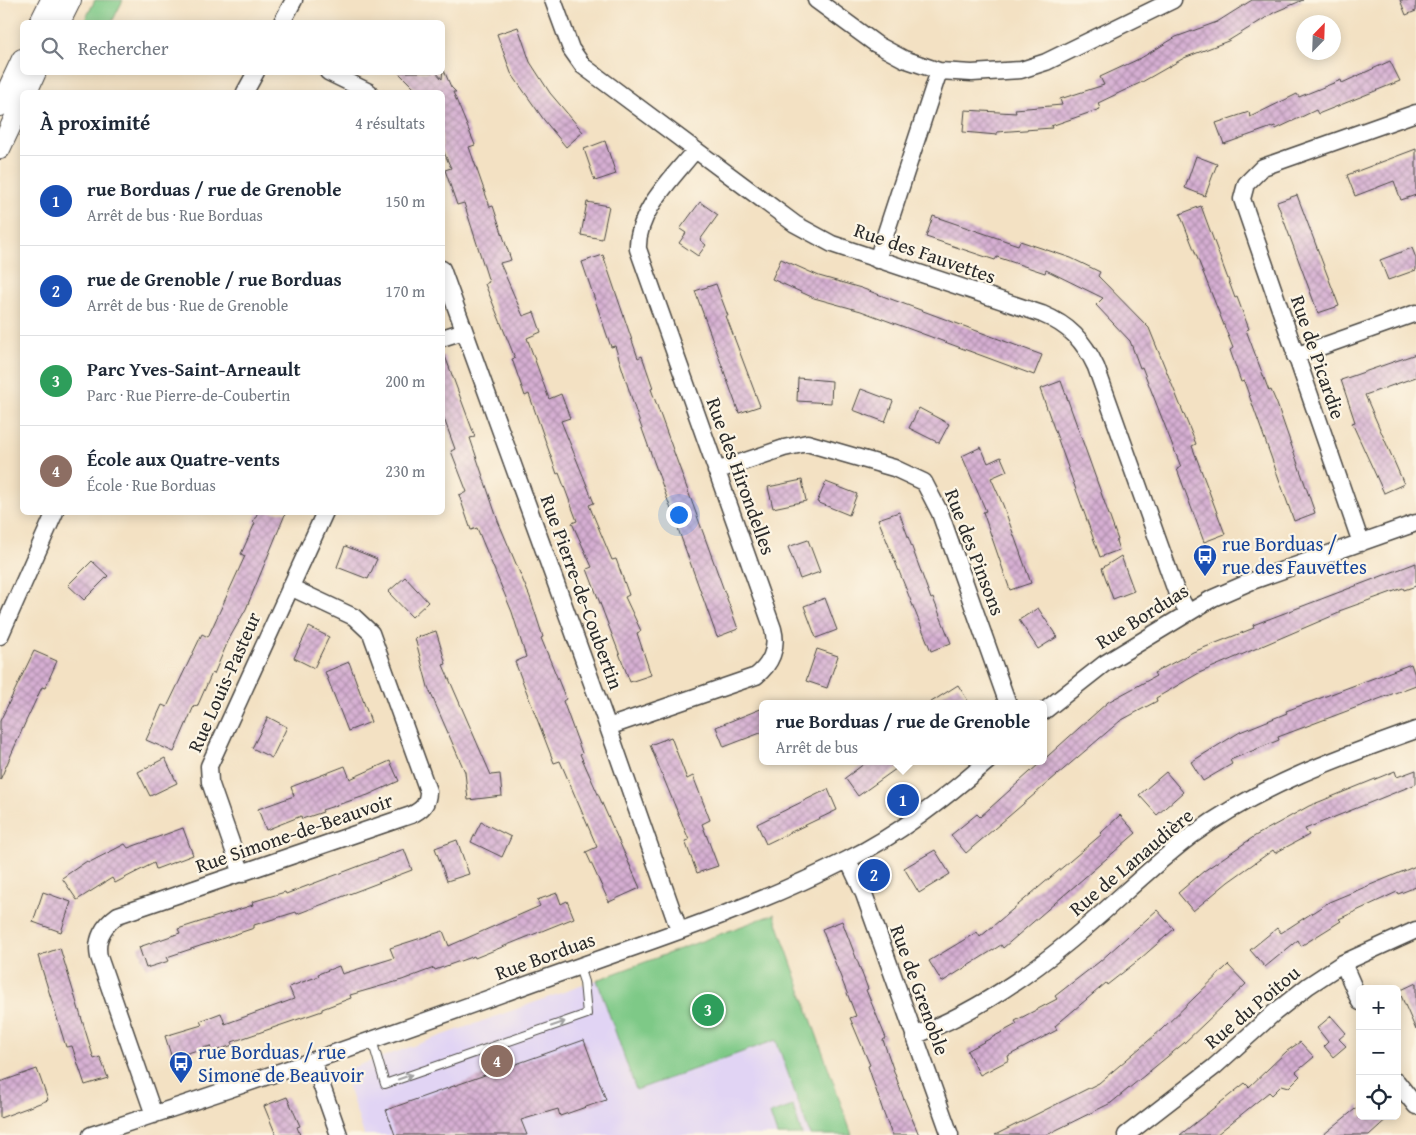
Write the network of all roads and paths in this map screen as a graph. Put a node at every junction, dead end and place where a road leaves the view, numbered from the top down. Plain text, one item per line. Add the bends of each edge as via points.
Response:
1 (50, 0) edge
2 (71, 0) edge
3 (294, 0) edge
4 (553, 0) edge
5 (816, 0) edge
6 (1173, 0) edge
7 (41, 20) edge
8 (61, 20) edge
9 (283, 20) edge
10 (20, 63) edge
11 (939, 71) junction
12 (35, 75) edge
13 (254, 75) edge
14 (334, 75) edge
15 (28, 90) edge
16 (246, 90) edge
17 (365, 90) edge
18 (0, 106) edge
19 (20, 106) edge
20 (1416, 113) edge
21 (0, 149) edge
22 (695, 150) junction
23 (877, 260) junction
24 (445, 277) edge
25 (1416, 313) edge
26 (464, 331) junction
27 (445, 337) edge
28 (1295, 356) junction
29 (716, 471) junction
30 (54, 515) edge
31 (324, 515) edge
32 (1416, 523) edge
33 (1361, 543) junction
34 (290, 587) junction
35 (1188, 612) junction
36 (0, 636) edge
37 (1007, 700) edge
38 (1047, 709) edge
39 (608, 727) junction
40 (1416, 730) edge
41 (983, 765) edge
42 (848, 860) junction
43 (242, 874) junction
44 (679, 930) junction
45 (1416, 930) edge
46 (1343, 963) junction
47 (578, 966) junction
48 (1356, 993) edge
49 (914, 1036) junction
50 (372, 1040) junction
51 (313, 1061) junction
52 (1401, 1087) edge
53 (1416, 1106) edge
54 (154, 1115) junction
55 (91, 1135) edge
56 (339, 1135) edge
57 (950, 1135) edge
58 (1126, 1135) edge

1 - 7 street
2 - 8 street
3 - 9 street
4 - 22 street, Rue des Fauvettes via 578,61
5 - 11 street via 882,48
6 - 11 street via 1034,67 992,73
10 - 18 street
11 - 23 street
12 - 15 street
13 - 16 street
14 - 17 street
19 - 21 street
20 - 28 street, Rue de Picardie via 1263,167 1246,184 1242,203
22 - 23 street, Rue des Fauvettes via 807,231
22 - 29 street, Rue des Hirondelles via 644,219 638,249
23 - 35 street, Rue des Fauvettes via 1042,314 1064,324 1080,339 1096,367 1176,591
24 - 26 street, Rue Pierre-de-Coubertin
25 - 28 street
26 - 27 street
26 - 39 street, Rue Pierre-de-Coubertin
28 - 33 street, Rue de Picardie
29 - 37 street, Rue des Pinsons via 807,443 894,468 924,482 940,513
29 - 39 street, Rue des Hirondelles via 773,629 775,645 771,659 756,676
30 - 36 street
31 - 34 street, Rue Louis-Pasteur
32 - 33 street, Rue Borduas
33 - 35 street, Rue Borduas via 1245,584
34 - 43 street, Rue Louis-Pasteur via 210,766 210,782
34 - 43 street, Rue Simone-de-Beauvoir via 354,617 372,634 428,797 424,807 415,813
35 - 38 street, Rue Borduas via 1104,664
39 - 44 street, Rue Pierre-de-Coubertin
40 - 49 street, Rue de Lanaudière via 1308,770 1237,806 1170,853 1050,957 974,1008
41 - 42 street, Rue Borduas via 906,824
42 - 44 street, Rue Borduas via 774,894
42 - 49 street, Rue de Grenoble via 864,894
43 - 54 street, Rue Simone-de-Beauvoir via 118,915 100,935 99,957
44 - 47 street, Rue Borduas
45 - 46 street, Rue du Poitou
46 - 48 street
46 - 58 street, Rue du Poitou via 1291,999 1201,1078
47 - 50 street, Rue Borduas
50 -> 47 lane via 385,1084 588,1014 584,982
49 - 57 street, Rue de Grenoble
50 - 51 street, Rue Borduas
51 - 54 street, Rue Borduas
51 - 56 street
52 - 53 street
54 - 55 street, Rue Borduas

